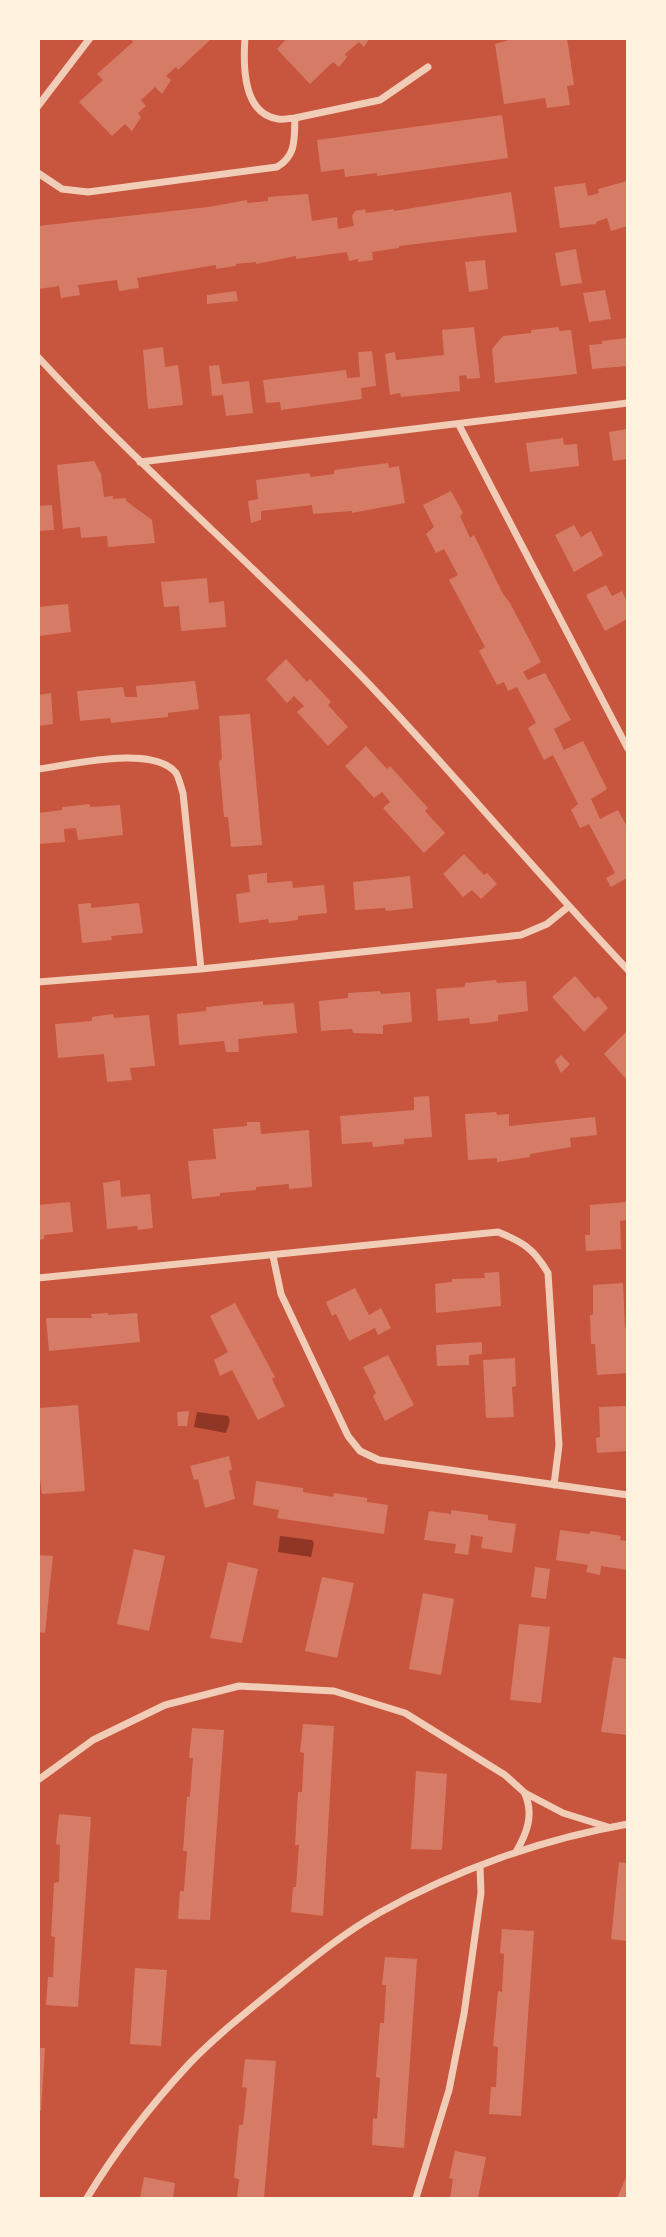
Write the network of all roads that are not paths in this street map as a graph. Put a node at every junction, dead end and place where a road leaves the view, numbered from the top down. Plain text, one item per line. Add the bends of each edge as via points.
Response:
1 (90, 38) edge
2 (245, 38) edge
3 (428, 68) dead end
4 (38, 106) edge
5 (295, 118) junction
6 (38, 173) edge
7 (38, 357) edge
8 (628, 403) edge
9 (458, 425) junction
10 (140, 462) junction
11 (628, 749) edge
12 (38, 769) edge
13 (568, 907) junction
14 (201, 969) junction
15 (628, 970) edge
16 (38, 982) edge
17 (274, 1256) junction
18 (38, 1278) edge
19 (554, 1485) junction
20 (628, 1495) edge
21 (38, 1780) edge
22 (525, 1793) junction
23 (628, 1824) edge
24 (608, 1827) junction
25 (516, 1852) junction
26 (480, 1867) junction
27 (87, 2199) edge
28 (416, 2199) edge

1 - 4 street
2 - 5 street via 248,92 255,106 278,119
3 - 5 street via 380,100
5 - 6 street via 293,151 277,167 88,192 62,189
7 - 10 street
8 - 9 street
9 - 10 street
9 - 11 street
10 - 13 street via 367,683
12 - 14 street via 139,756 158,760 176,773 183,793
13 - 14 street via 521,936
13 - 15 street
14 - 16 street
17 - 18 street
17 - 19 street via 281,1294 348,1436 360,1451 379,1460
17 - 19 street via 498,1232 537,1253 548,1273 559,1445
19 - 20 street
21 - 22 street via 93,1740 165,1705 239,1686 334,1691 405,1713 505,1775
22 - 24 street via 563,1813
22 - 25 street via 530,1815
23 - 24 street
24 - 25 street
25 - 26 street
26 - 27 street via 378,1913 320,1952 250,2010 191,2063 145,2115
26 - 28 street via 481,1893 464,2014 449,2090

